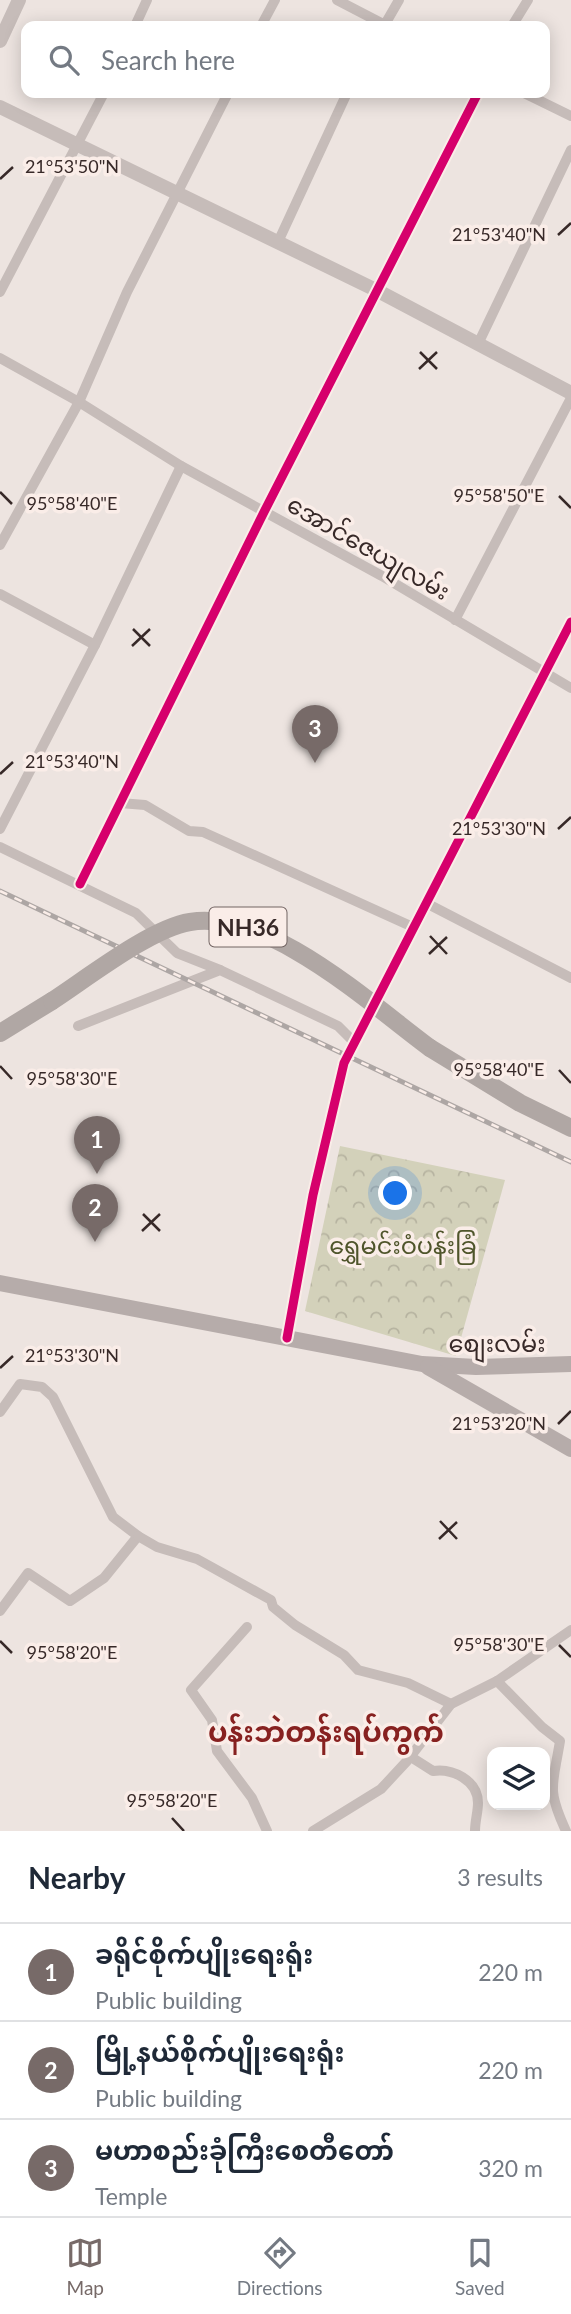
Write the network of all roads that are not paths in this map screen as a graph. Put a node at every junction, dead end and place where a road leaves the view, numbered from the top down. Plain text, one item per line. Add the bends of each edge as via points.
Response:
1 (19, 0) edge
2 (147, 0) edge
3 (275, 0) edge
4 (337, 0) edge
5 (400, 0) edge
6 (528, 0) edge
7 (137, 21) edge
8 (264, 21) edge
9 (376, 21) edge
10 (388, 21) edge
11 (515, 21) edge
12 (0, 41) edge
13 (102, 98) edge
14 (225, 98) edge
15 (345, 98) edge
16 (475, 98) edge
17 (534, 98) edge
18 (0, 107) edge
19 (571, 116) edge
20 (80, 144) junction
21 (571, 150) edge
22 (178, 192) junction
23 (278, 242) junction
24 (378, 291) junction
25 (0, 292) edge
26 (478, 344) junction
27 (0, 358) edge
28 (571, 393) edge
29 (571, 398) edge
30 (79, 402) junction
31 (181, 466) junction
32 (264, 512) junction
33 (0, 545) edge
34 (0, 594) edge
35 (455, 620) junction
36 (571, 622) edge
37 (95, 645) junction
38 (543, 673) junction
39 (571, 688) edge
40 (120, 803) junction
41 (0, 829) edge
42 (0, 847) edge
43 (80, 884) junction
44 (428, 904) junction
45 (415, 929) junction
46 (220, 970) junction
47 (571, 978) edge
48 (78, 1026) dead end
49 (0, 1033) edge
50 (353, 1041) junction
51 (571, 1128) edge
52 (0, 1283) edge
53 (288, 1338) junction
54 (422, 1364) junction
55 (571, 1364) edge
56 (0, 1412) edge
57 (571, 1449) edge
58 (138, 1536) junction
59 (0, 1611) edge
60 (247, 1627) dead end
61 (571, 1630) edge
62 (497, 1681) junction
63 (451, 1704) junction
64 (411, 1756) junction
65 (267, 1831) edge
66 (313, 1831) edge
67 (475, 1831) edge
68 (566, 1831) edge

1 - 12 street
2 - 7 street
3 - 8 street
4 - 9 street
5 - 10 street
6 - 11 street
13 - 20 street
14 - 22 street
15 - 23 street
16 - 24 street
17 - 19 street
18 - 20 street
20 - 22 street
20 - 25 street
21 - 26 street
22 - 23 street
22 - 30 street
23 - 24 street
24 - 26 street
24 - 32 street
26 - 28 street
27 - 30 street, အောင်ဇေယျလမ်း
29 - 35 street
30 - 31 street, အောင်ဇေယျလမ်း
30 - 33 street
31 - 32 street, အောင်ဇေယျလမ်း
31 - 37 street
32 - 35 street, အောင်ဇေယျလမ်း
32 - 40 street
34 - 37 street
35 - 38 street, အောင်ဇေယျလမ်း
36 - 38 street
37 - 41 street
38 - 39 street, အောင်ဇေယျလမ်း
38 - 44 street
40 - 43 street
40 - 45 street via 145,804 189,831 203,832
42 - 43 street
43 - 46 street via 147,921 177,953
44 - 45 street
44 - 47 street
45 - 50 street
46 - 48 street
46 - 50 street via 338,1026
49 - 51 highway, NH36, bridge via 159,934 188,922 224,920 293,948 430,1048
50 - 53 street via 313,1195
52 - 53 main road
53 - 54 main road
54 - 55 main road, စျေးလမ်း
54 - 57 main road
56 - 58 street via 20,1384 43,1387 53,1397 113,1517
58 - 59 street via 104,1578 70,1601 28,1573
58 - 63 street via 197,1559 271,1600 295,1625 344,1655 358,1671 408,1683
60 - 65 street via 191,1690 212,1720 217,1751 252,1798
61 - 62 street
62 - 63 street
62 - 68 street via 561,1741 551,1781 552,1800
63 - 64 street
64 - 66 street via 381,1789
64 - 67 street via 433,1771 449,1769 474,1789 479,1801

